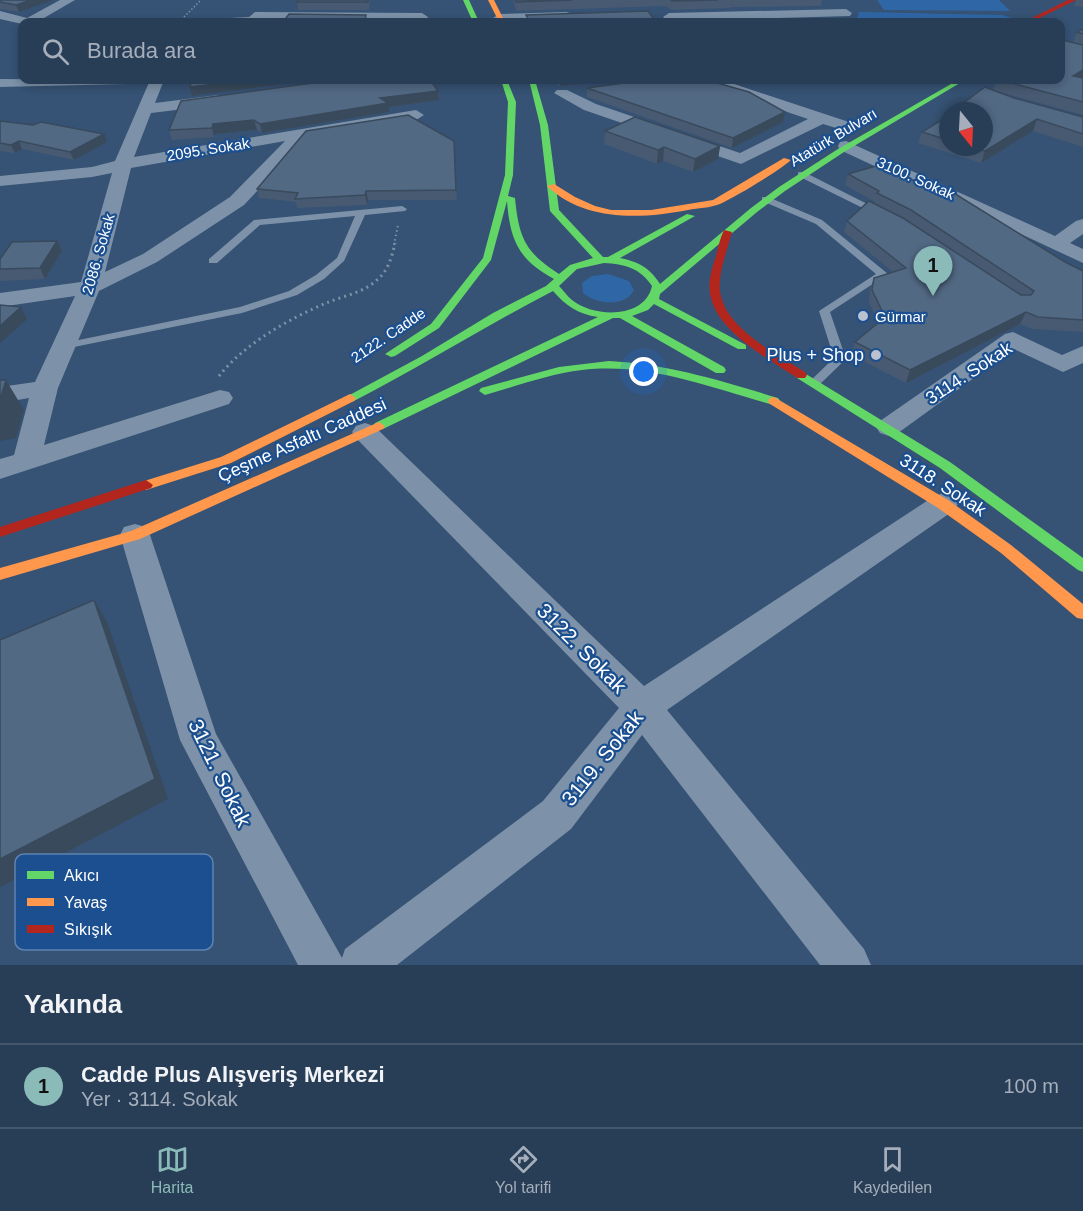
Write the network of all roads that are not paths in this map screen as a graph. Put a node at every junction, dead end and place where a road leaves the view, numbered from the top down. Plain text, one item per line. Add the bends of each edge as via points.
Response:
1 (69, 0) edge
2 (262, 0) edge
3 (466, 0) edge
4 (491, 0) edge
5 (853, 0) edge
6 (1073, 0) edge
7 (1083, 8) edge
8 (664, 14) edge
9 (0, 15) edge
10 (582, 15) edge
11 (35, 18) edge
12 (253, 18) edge
13 (474, 18) edge
14 (500, 18) edge
15 (533, 18) edge
16 (846, 18) edge
17 (1035, 18) edge
18 (1064, 18) edge
19 (18, 20) edge
20 (18, 25) edge
21 (0, 30) edge
22 (0, 83) edge
23 (18, 83) edge
24 (155, 84) edge
25 (505, 84) edge
26 (534, 84) edge
27 (719, 84) edge
28 (748, 84) edge
29 (955, 84) edge
30 (584, 90) dead end
31 (562, 93) junction
32 (538, 96) junction
33 (239, 97) edge
34 (144, 109) junction
35 (416, 115) dead end
36 (822, 118) junction
37 (852, 122) junction
38 (301, 134) junction
39 (826, 138) dead end
40 (846, 146) junction
41 (796, 155) dead end
42 (122, 165) junction
43 (801, 174) junction
44 (509, 175) junction
45 (0, 181) edge
46 (551, 186) junction
47 (765, 199) junction
48 (716, 202) junction
49 (402, 209) road end
50 (361, 213) junction
51 (892, 220) edge
52 (1083, 225) edge
53 (727, 232) junction
54 (1056, 244) junction
55 (1083, 257) edge
56 (604, 260) junction
57 (213, 261) dead end
58 (556, 281) junction
59 (90, 287) junction
60 (656, 296) junction
61 (0, 300) edge
62 (616, 315) junction
63 (64, 346) junction
64 (1083, 353) edge
65 (375, 364) dead end
66 (801, 375) junction
67 (814, 383) junction
68 (45, 388) junction
69 (335, 390) dead end
70 (0, 395) edge
71 (220, 398) road end
72 (774, 401) junction
73 (434, 402) junction
74 (889, 427) junction
75 (365, 432) junction
76 (226, 460) junction
77 (26, 461) junction
78 (0, 469) edge
79 (943, 504) junction
80 (0, 532) edge
81 (135, 535) junction
82 (1083, 566) edge
83 (0, 574) edge
84 (1083, 613) edge
85 (642, 707) junction
86 (322, 965) edge
87 (361, 965) edge
88 (848, 965) edge

1 - 11 street
2 - 12 street
3 - 13 main road
4 - 14 main road
5 - 16 street
6 - 17 main road
7 - 18 main road
8 - 16 street
9 - 19 street
10 - 15 street
20 - 21 street
22 - 23 street
24 - 34 street, 2086. Sokak
25 - 44 main road, 2122. Cadde via 512,102
26 - 32 main road
27 - 36 street
28 - 37 street
29 - 40 main road, Atatürk Bulvarı
30 - 31 street
31 - 32 street
31 - 36 street via 590,107 741,159
32 - 46 main road
33 - 34 street
34 - 42 street, 2086. Sokak
35 - 38 street, 2095. Sokak
36 - 37 street
37 - 39 main road, Atatürk Bulvarı
38 - 42 street, 2095. Sokak
38 - 59 street via 237,201 150,258
40 - 43 main road, Atatürk Bulvarı
40 - 54 street, 3100. Sokak
41 - 48 main road, Atatürk Bulvarı
42 - 45 street, 2095. Sokak via 92,172
42 - 59 street, 2086. Sokak
43 - 47 main road, Atatürk Bulvarı
43 - 51 lane
44 - 58 main road via 513,235 520,251
44 - 65 main road, 2122. Cadde via 488,258 435,326
46 - 48 main road via 578,204 613,214 648,214
46 - 56 main road via 555,211
47 - 53 main road, Atatürk Bulvarı
47 - 67 lane via 819,222 883,274 824,311 840,359
48 - 56 main road, Atatürk Bulvarı
49 - 50 lane
50 - 57 lane via 257,222
50 - 63 lane via 341,259 293,293 242,310
52 - 54 street
53 - 60 main road, Atatürk Bulvarı
53 - 66 main road via 715,286 717,306 727,320
54 - 55 street, 3100. Sokak
56 - 58 main road, Atatürk Bulvarı via 566,269
56 - 60 main road via 625,263 650,275 656,283
58 - 62 main road via 556,295 576,310
58 - 76 main road, Atatürk Bulvarı via 452,344
59 - 61 street
59 - 63 street, 2086. Sokak
60 - 62 main road, Çeşme Asfaltı Caddesi via 636,311
60 - 66 main road via 740,346
62 - 72 main road
62 - 73 main road, Çeşme Asfaltı Caddesi
63 - 68 street, 2086. Sokak
64 - 74 street, 3114. Sokak via 1063,365 1013,339
66 - 67 main road, 3118. Sokak
67 - 74 main road, 3118. Sokak
68 - 70 street
68 - 77 street, 2086. Sokak
69 - 76 main road
71 - 77 street
72 - 73 main road via 678,371 641,365 584,366
72 - 79 main road, 3118. Sokak
73 - 75 main road, Çeşme Asfaltı Caddesi
74 - 82 main road, 3118. Sokak
75 - 81 main road, Çeşme Asfaltı Caddesi
75 - 85 street, 3122. Sokak
76 - 80 main road, Çeşme Asfaltı Caddesi
77 - 78 street
79 - 84 main road, 3118. Sokak via 1006,549
79 - 85 street, 3119. Sokak
81 - 83 main road, Çeşme Asfaltı Caddesi
81 - 86 street, 3121. Sokak via 199,740
85 - 87 street, 3119. Sokak via 557,814
85 - 88 street, 3122. Sokak

